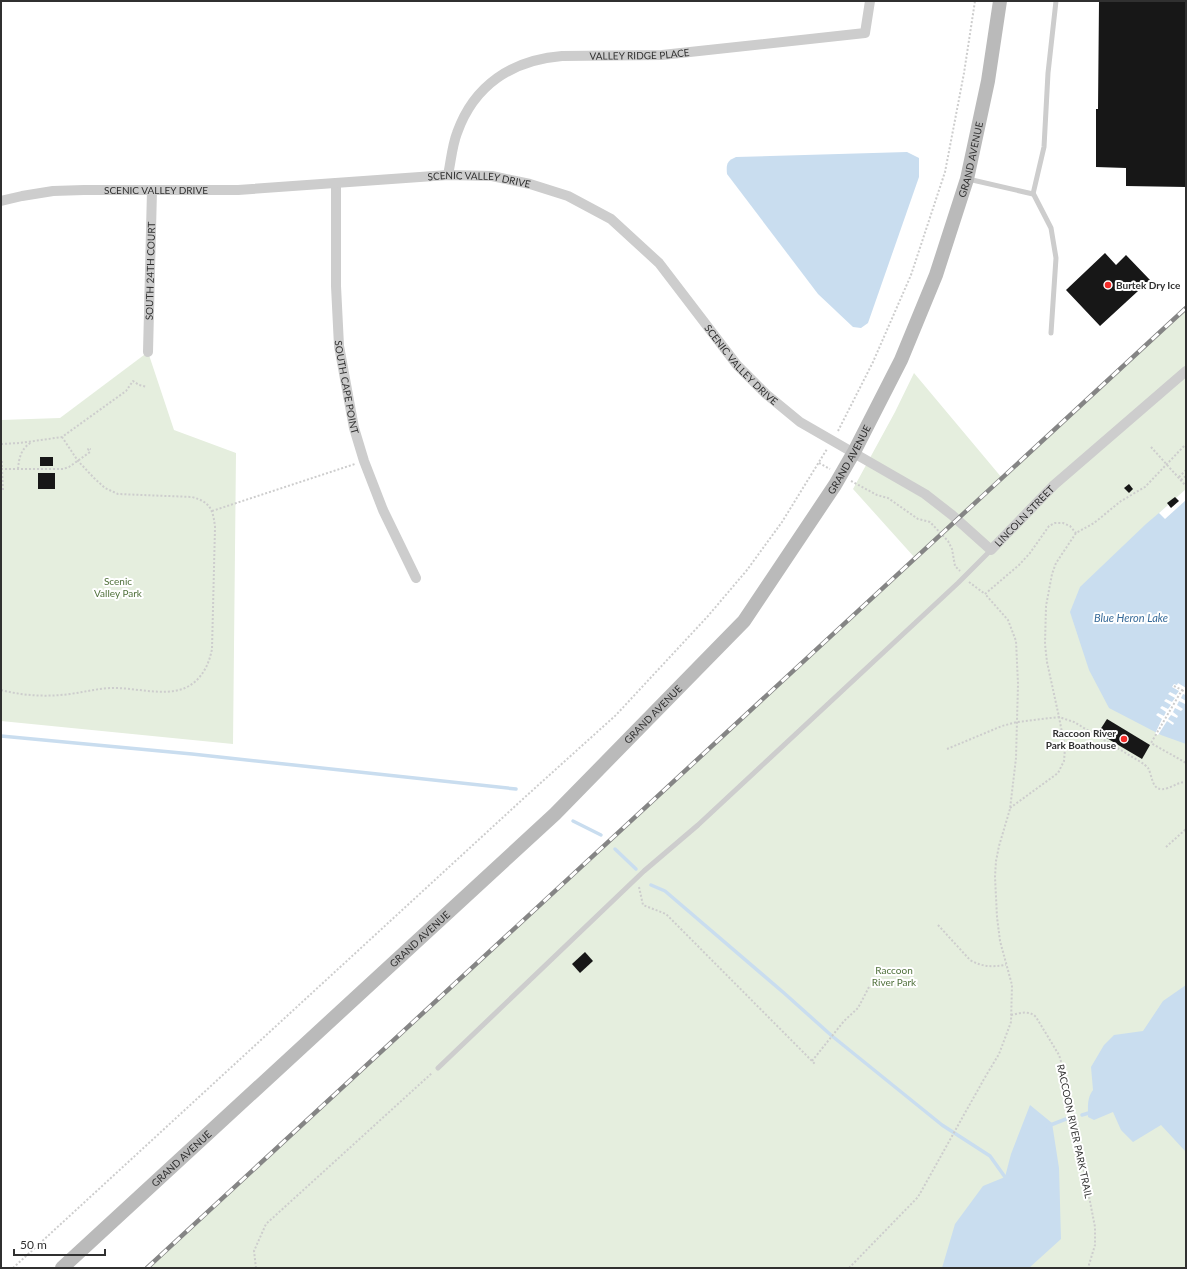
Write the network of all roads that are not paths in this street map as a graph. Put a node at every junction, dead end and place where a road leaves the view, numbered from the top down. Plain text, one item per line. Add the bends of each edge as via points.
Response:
1 (870, 1) edge
2 (1000, 1) edge
3 (1056, 1) edge
4 (448, 175) junction
5 (967, 179) junction
6 (336, 183) junction
7 (152, 190) junction
8 (1033, 193) junction
9 (1, 201) edge
10 (1051, 333) dead end
11 (148, 352) dead end
12 (1186, 371) edge
13 (854, 452) junction
14 (991, 550) junction
15 (416, 578) dead end
16 (438, 1068) road end
17 (62, 1268) edge

1 - 4 street, VALLEY RIDGE PLACE via 865,33 662,55 562,56 527,62 497,77 474,100 456,134
2 - 5 main road, GRAND AVENUE via 988,82
3 - 8 lane via 1048,73 1044,148
4 - 6 street, SCENIC VALLEY DRIVE
4 - 13 street, SCENIC VALLEY DRIVE via 492,176 530,184 568,196 611,219 659,263 737,365 766,394 800,422
5 - 8 lane
5 - 13 main road, GRAND AVENUE via 936,275 901,360
6 - 7 street, SCENIC VALLEY DRIVE via 238,190
6 - 15 street, SOUTH CAPE POINT via 339,346 354,428 383,510
7 - 9 street, SCENIC VALLEY DRIVE via 53,191
7 - 11 street, SOUTH 24TH COURT
8 - 10 lane via 1051,228 1056,258
12 - 14 street, LINCOLN STREET via 1054,485
13 - 14 street, LINCOLN STREET via 925,494
13 - 17 main road, GRAND AVENUE via 826,499 744,621 555,814
14 - 16 lane via 698,825 637,878

